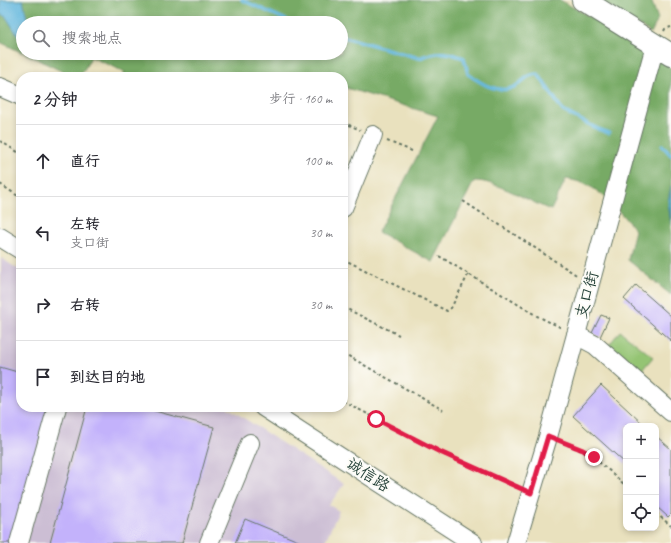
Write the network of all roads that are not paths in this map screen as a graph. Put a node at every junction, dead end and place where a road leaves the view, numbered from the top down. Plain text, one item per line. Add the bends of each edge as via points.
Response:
1 (583, 0) edge
2 (663, 51) edge
3 (0, 87) edge
4 (16, 94) edge
5 (373, 135) dead end
6 (348, 196) edge
7 (0, 237) edge
8 (16, 247) edge
9 (576, 335) junction
10 (56, 412) edge
11 (271, 412) edge
12 (671, 412) edge
13 (250, 443) dead end
14 (19, 543) edge
15 (209, 543) edge
16 (473, 543) edge
17 (516, 543) edge

1 - 2 main road
2 - 9 street, 支口街
3 - 4 street
5 - 6 street
7 - 8 street
9 - 12 street via 595,344
9 - 17 street, 支口街
10 - 14 street
11 - 16 street, 诚信路
13 - 15 street

